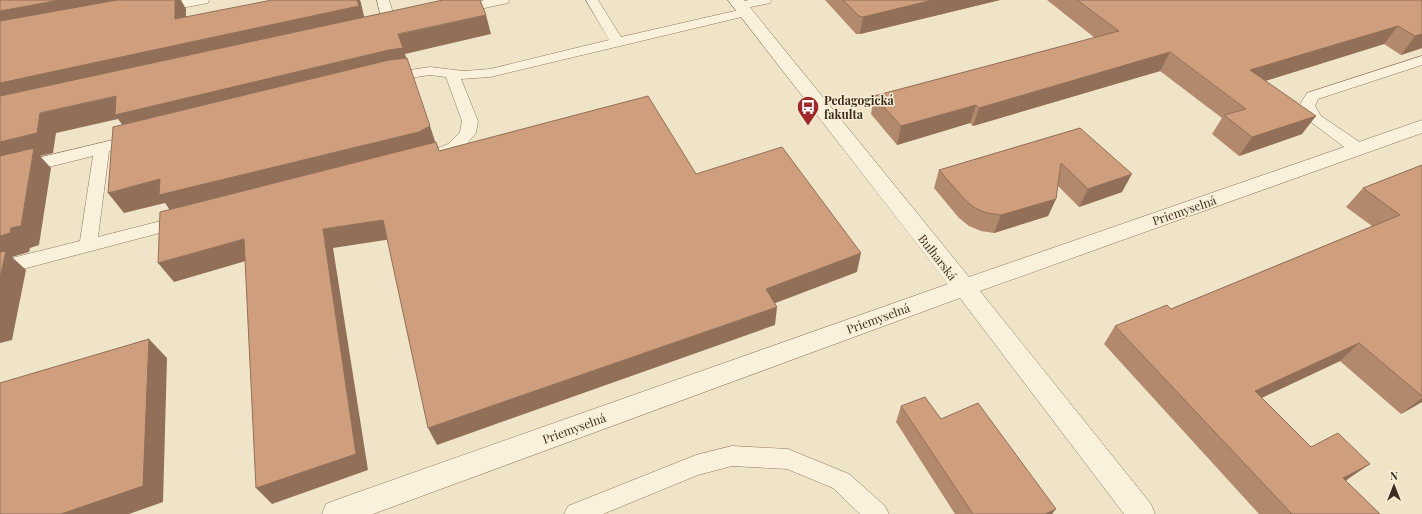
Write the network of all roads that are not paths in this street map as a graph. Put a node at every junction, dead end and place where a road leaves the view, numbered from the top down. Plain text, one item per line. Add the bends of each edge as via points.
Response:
1 (202, 0) edge
2 (383, 0) edge
3 (503, 0) edge
4 (592, 0) edge
5 (765, 0) edge
6 (740, 6) edge
7 (146, 11) edge
8 (443, 14) edge
9 (405, 22) edge
10 (390, 26) junction
11 (375, 29) edge
12 (617, 42) junction
13 (1422, 60) edge
14 (452, 74) junction
15 (372, 81) edge
16 (1422, 126) edge
17 (148, 137) edge
18 (102, 148) junction
19 (1358, 149) junction
20 (417, 162) edge
21 (0, 173) edge
22 (195, 218) edge
23 (88, 246) junction
24 (0, 268) edge
25 (963, 288) junction
26 (336, 514) edge
27 (576, 514) edge
28 (877, 514) edge
29 (1141, 514) edge

1 - 7 lane
2 - 10 lane
3 - 8 lane
4 - 12 lane
5 - 6 lane
6 - 12 lane
6 - 25 street, Bulharská
9 - 10 lane
10 - 11 lane
12 - 14 lane via 490,73
13 - 19 lane via 1312,96 1307,106 1316,119
14 - 15 lane via 430,72 396,75
14 - 20 lane via 470,121 468,133 454,148
16 - 19 street, Priemyselná
17 - 18 lane
18 - 21 lane
18 - 23 lane
19 - 25 street, Priemyselná
22 - 23 lane
23 - 24 lane
25 - 26 street, Priemyselná
25 - 29 street, Bulharská
27 - 28 lane via 696,465 732,456 788,459 841,481

